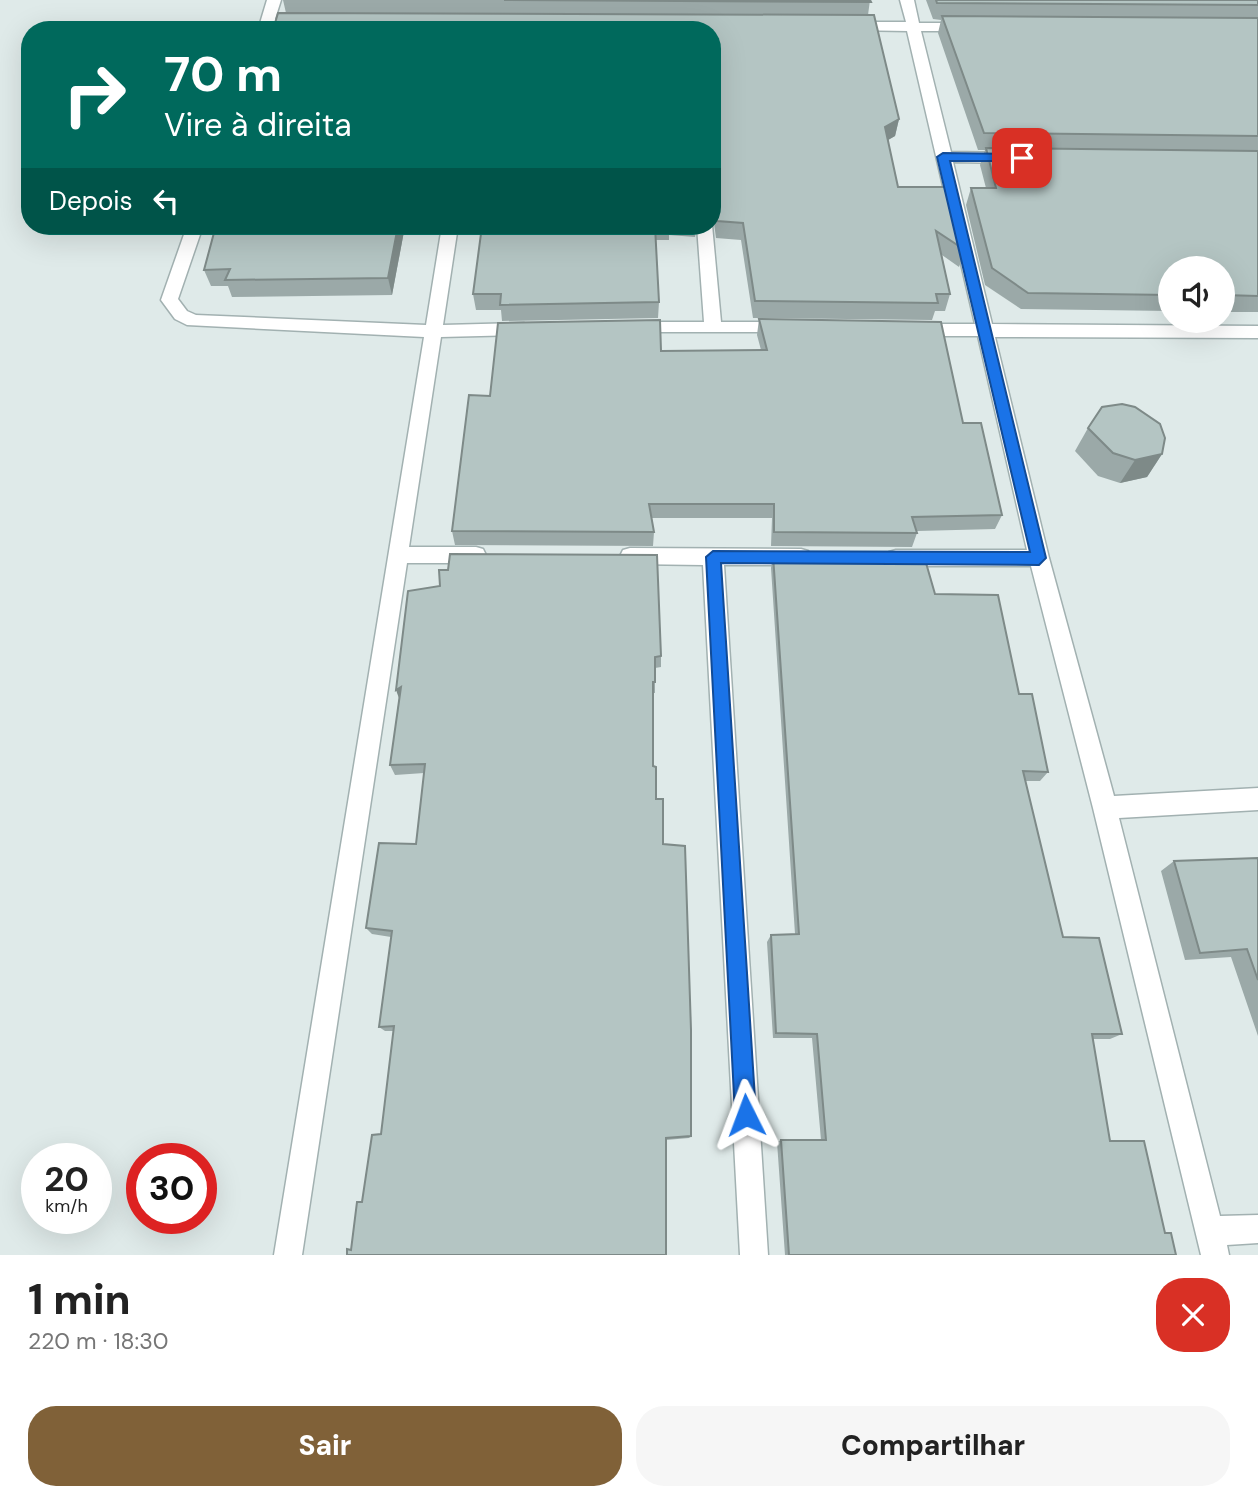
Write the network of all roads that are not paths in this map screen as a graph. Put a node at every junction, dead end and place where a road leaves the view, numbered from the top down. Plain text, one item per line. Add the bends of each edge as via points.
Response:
1 (274, 0) edge
2 (907, 0) edge
3 (268, 21) edge
4 (835, 26) edge
5 (915, 27) junction
6 (984, 27) edge
7 (943, 157) junction
8 (1025, 158) edge
9 (192, 235) edge
10 (448, 235) edge
11 (706, 235) edge
12 (713, 326) junction
13 (619, 328) edge
14 (808, 328) edge
15 (539, 329) edge
16 (904, 330) edge
17 (431, 331) junction
18 (985, 331) junction
19 (1258, 332) edge
20 (397, 555) junction
21 (494, 555) edge
22 (603, 556) edge
23 (713, 557) junction
24 (822, 557) edge
25 (876, 558) edge
26 (1039, 558) junction
27 (1258, 799) edge
28 (1105, 808) junction
29 (1258, 1229) edge
30 (1211, 1243) edge
31 (288, 1255) edge
32 (754, 1255) edge

1 - 3 street
2 - 5 street
4 - 5 street
5 - 6 street
5 - 7 street
7 - 8 street
7 - 18 street
9 - 17 street via 169,300 193,321
10 - 17 street
11 - 12 street
12 - 13 street
12 - 14 street
15 - 17 street
16 - 18 street
17 - 20 street
18 - 19 street
18 - 26 street
20 - 21 street
20 - 31 street
22 - 23 street
23 - 24 street
23 - 32 street
25 - 26 street
26 - 28 street
27 - 28 street
28 - 30 street
29 - 30 street

